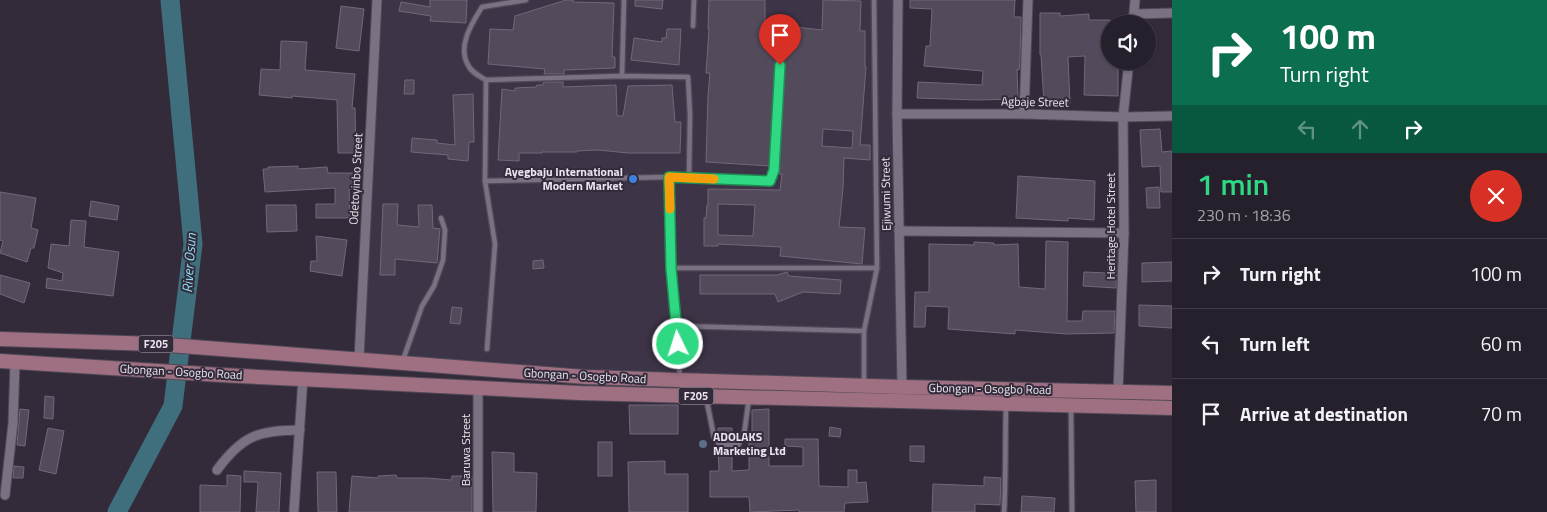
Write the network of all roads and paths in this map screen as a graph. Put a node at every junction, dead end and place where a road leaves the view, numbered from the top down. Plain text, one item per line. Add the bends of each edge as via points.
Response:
1 (377, 0) edge
2 (526, 0) edge
3 (624, 0) edge
4 (694, 0) edge
5 (874, 0) edge
6 (898, 0) edge
7 (1028, 0) edge
8 (1135, 0) edge
9 (1172, 13) edge
10 (1134, 14) joint
11 (693, 26) dead end
12 (780, 65) dead end
13 (1128, 70) edge
14 (622, 76) junction
15 (486, 80) junction
16 (897, 114) junction
17 (1024, 114) junction
18 (1172, 116) edge
19 (1123, 117) junction
20 (669, 177) junction
21 (689, 178) junction
22 (485, 181) junction
23 (442, 218) dead end
24 (899, 231) junction
25 (1124, 233) junction
26 (671, 268) junction
27 (877, 268) junction
28 (677, 326) junction
29 (864, 331) junction
30 (0, 339) edge
31 (487, 349) dead end
32 (359, 359) junction
33 (0, 361) edge
34 (15, 362) junction
35 (402, 364) junction
36 (303, 378) junction
37 (680, 381) junction
38 (864, 386) junction
39 (902, 387) junction
40 (478, 388) junction
41 (1118, 392) junction
42 (1172, 393) edge
43 (706, 396) junction
44 (749, 398) junction
45 (1006, 405) junction
46 (1071, 406) junction
47 (1172, 408) edge
48 (300, 430) junction
49 (217, 470) dead end
50 (5, 494) dead end
51 (294, 510) dead end
52 (478, 512) edge
53 (1004, 512) edge
54 (1072, 512) edge

1 - 32 street, Odetoyinbo Street
2 - 15 lane via 482,7 468,29 464,52 467,65 473,73
3 - 14 lane
4 - 11 lane
5 - 27 lane
6 - 16 street, Ejiwumi Street
7 - 17 street
8 - 10 street
9 - 10 street
12 - 21 lane via 774,170 770,181
13 - 19 street, Heritage Hotel Street
14 - 15 lane
14 - 21 lane via 688,77
15 - 22 lane
16 - 17 street, Agbaje Street
16 - 24 street, Ejiwumi Street
17 - 19 street, Agbaje Street
18 - 19 street, Agbaje Street
19 - 25 street, Heritage Hotel Street
20 - 21 lane
20 - 22 lane
20 - 26 lane
22 - 31 lane via 495,244
23 - 35 lane via 445,230 443,260 434,286 422,306
24 - 25 street
24 - 39 street, Ejiwumi Street
25 - 41 street, Heritage Hotel Street
26 - 27 lane
26 - 28 lane
27 - 29 lane
28 - 29 lane
28 - 37 lane
29 - 38 lane
30 - 32 main road, Gbongan - Osogbo Road / F205 via 155,344
32 - 35 main road, Gbongan - Osogbo Road / F205
33 - 34 main road, Gbongan - Osogbo Road / F205
34 - 36 main road, Gbongan - Osogbo Road / F205
34 - 50 street via 13,423
35 - 37 main road, Gbongan - Osogbo Road / F205
36 - 40 main road, Gbongan - Osogbo Road / F205
36 - 48 street
37 - 38 main road, Gbongan - Osogbo Road / F205
38 - 39 main road, Gbongan - Osogbo Road / F205
39 - 41 main road, Gbongan - Osogbo Road / F205
40 - 43 main road, Gbongan - Osogbo Road / F205
40 - 52 street, Baruwa Street
41 - 42 main road, Gbongan - Osogbo Road / F205
43 - 44 main road, Gbongan - Osogbo Road / F205
43 - 44 lane via 714,437 720,445 738,445 744,435
44 - 45 main road, Gbongan - Osogbo Road / F205
45 - 46 main road, Gbongan - Osogbo Road / F205
45 - 53 lane
46 - 47 main road, Gbongan - Osogbo Road / F205
46 - 54 lane
48 - 49 street via 275,430 253,436 227,456
48 - 51 street

